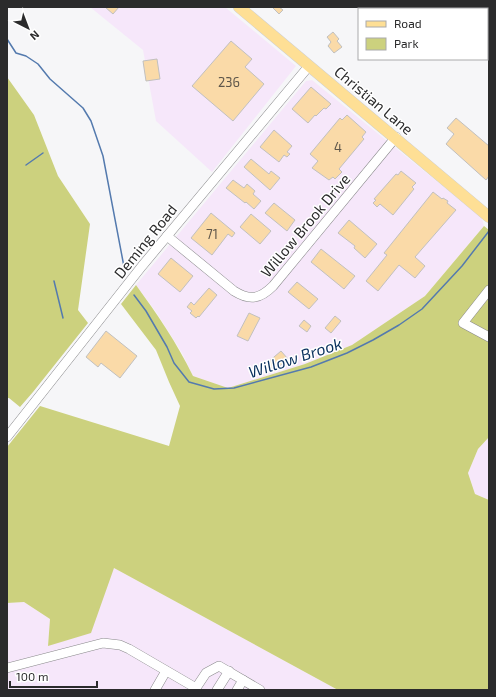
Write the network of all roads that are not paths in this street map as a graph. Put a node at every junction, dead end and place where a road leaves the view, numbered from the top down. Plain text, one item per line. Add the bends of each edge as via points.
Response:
1 (239, 7) edge
2 (309, 66) junction
3 (396, 137) junction
4 (488, 213) edge
5 (167, 236) junction
6 (488, 292) edge
7 (489, 337) edge
8 (7, 437) edge
9 (7, 668) edge
10 (166, 671) junction
11 (228, 671) junction
12 (243, 680) junction
13 (195, 689) edge
14 (257, 689) edge
15 (155, 690) edge
16 (217, 690) edge
17 (237, 690) edge

1 - 2 main road, Christian Lane
2 - 3 main road, Christian Lane
2 - 5 street, Deming Road
3 - 4 main road, Christian Lane
3 - 5 street, Willow Brook Drive via 273,286 261,295 240,295
5 - 8 street, Deming Road
6 - 7 street via 463,323
9 - 10 street via 94,645 112,643 130,649
10 - 13 street
10 - 15 street
11 - 12 street
11 - 13 street via 219,666 212,669
11 - 16 street
12 - 14 street
12 - 17 street

